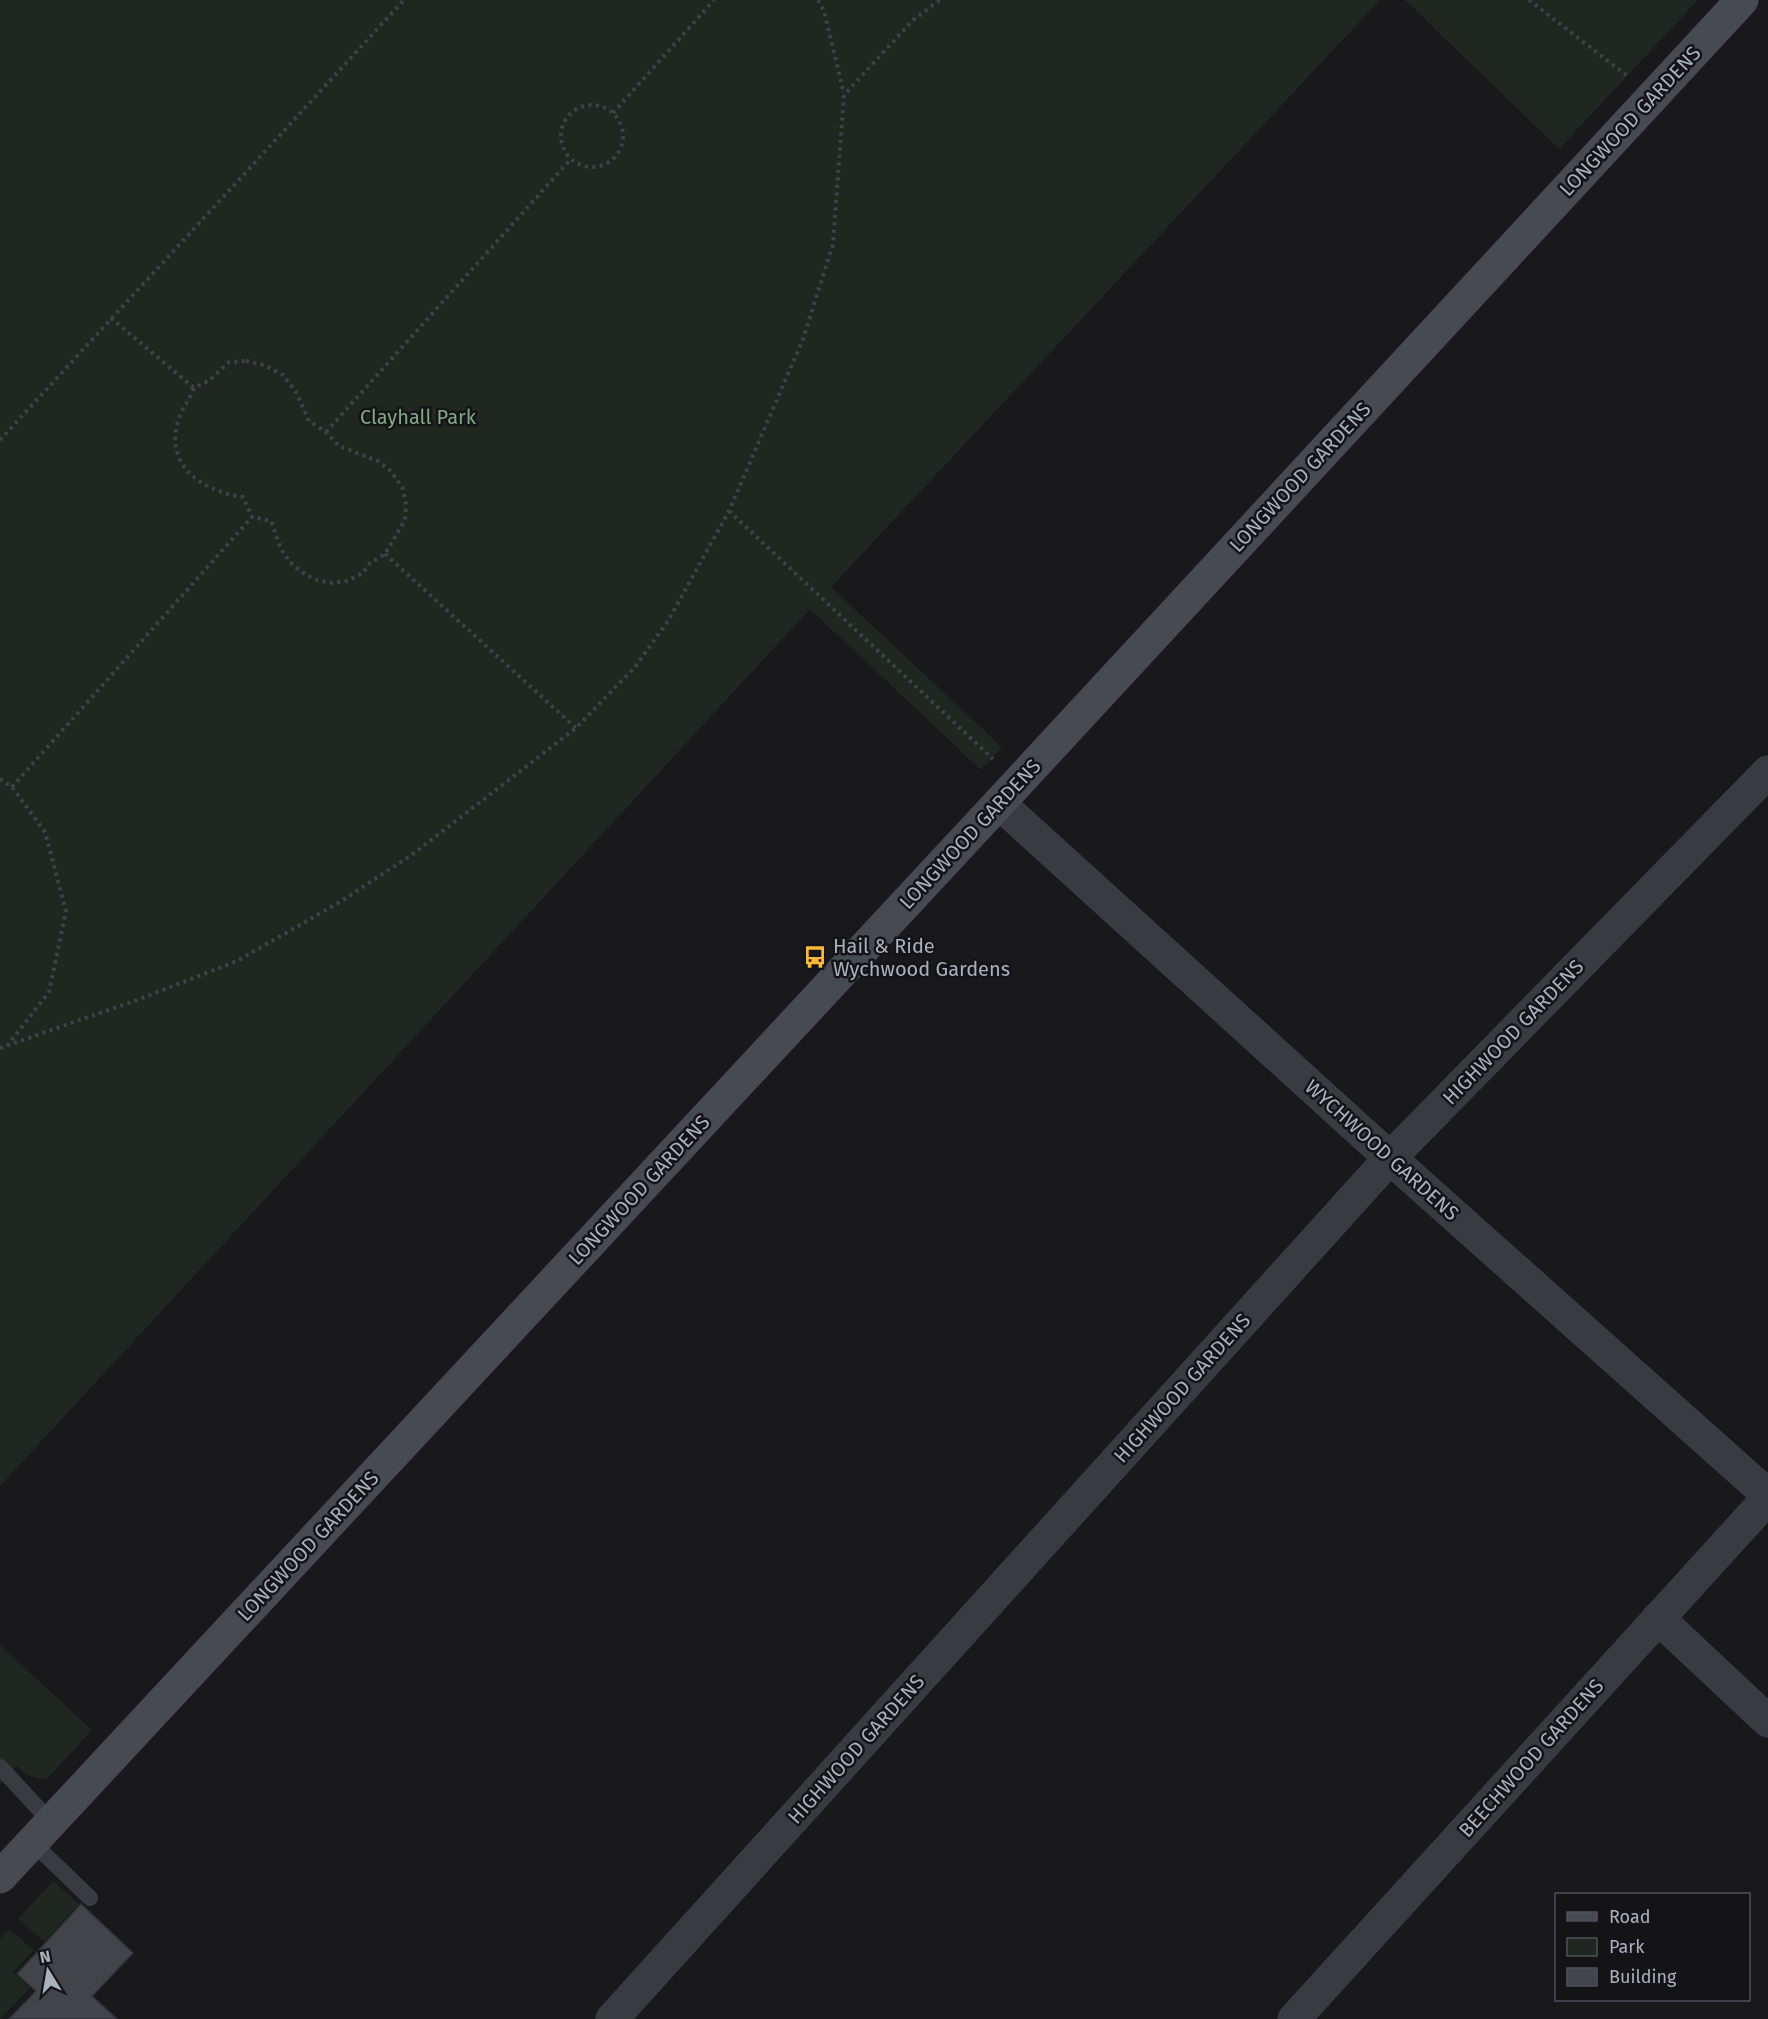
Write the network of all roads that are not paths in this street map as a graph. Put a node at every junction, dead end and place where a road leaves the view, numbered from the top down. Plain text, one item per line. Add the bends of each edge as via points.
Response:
1 (1742, 0) edge
2 (1768, 771) edge
3 (1008, 793) junction
4 (1390, 1158) junction
5 (1768, 1496) edge
6 (1658, 1618) junction
7 (1768, 1721) edge
8 (0, 1767) edge
9 (41, 1832) junction
10 (0, 1877) edge
11 (90, 1898) dead end
12 (612, 2019) edge
13 (1294, 2019) edge

1 - 3 street, LONGWOOD GARDENS
2 - 4 street, HIGHWOOD GARDENS
3 - 4 street, WYCHWOOD GARDENS
3 - 9 street, LONGWOOD GARDENS
4 - 5 street, WYCHWOOD GARDENS
4 - 12 street, HIGHWOOD GARDENS
5 - 6 street, BEECHWOOD GARDENS
6 - 7 street
6 - 13 street, BEECHWOOD GARDENS
8 - 9 lane
9 - 10 street, LONGWOOD GARDENS
9 - 11 lane

